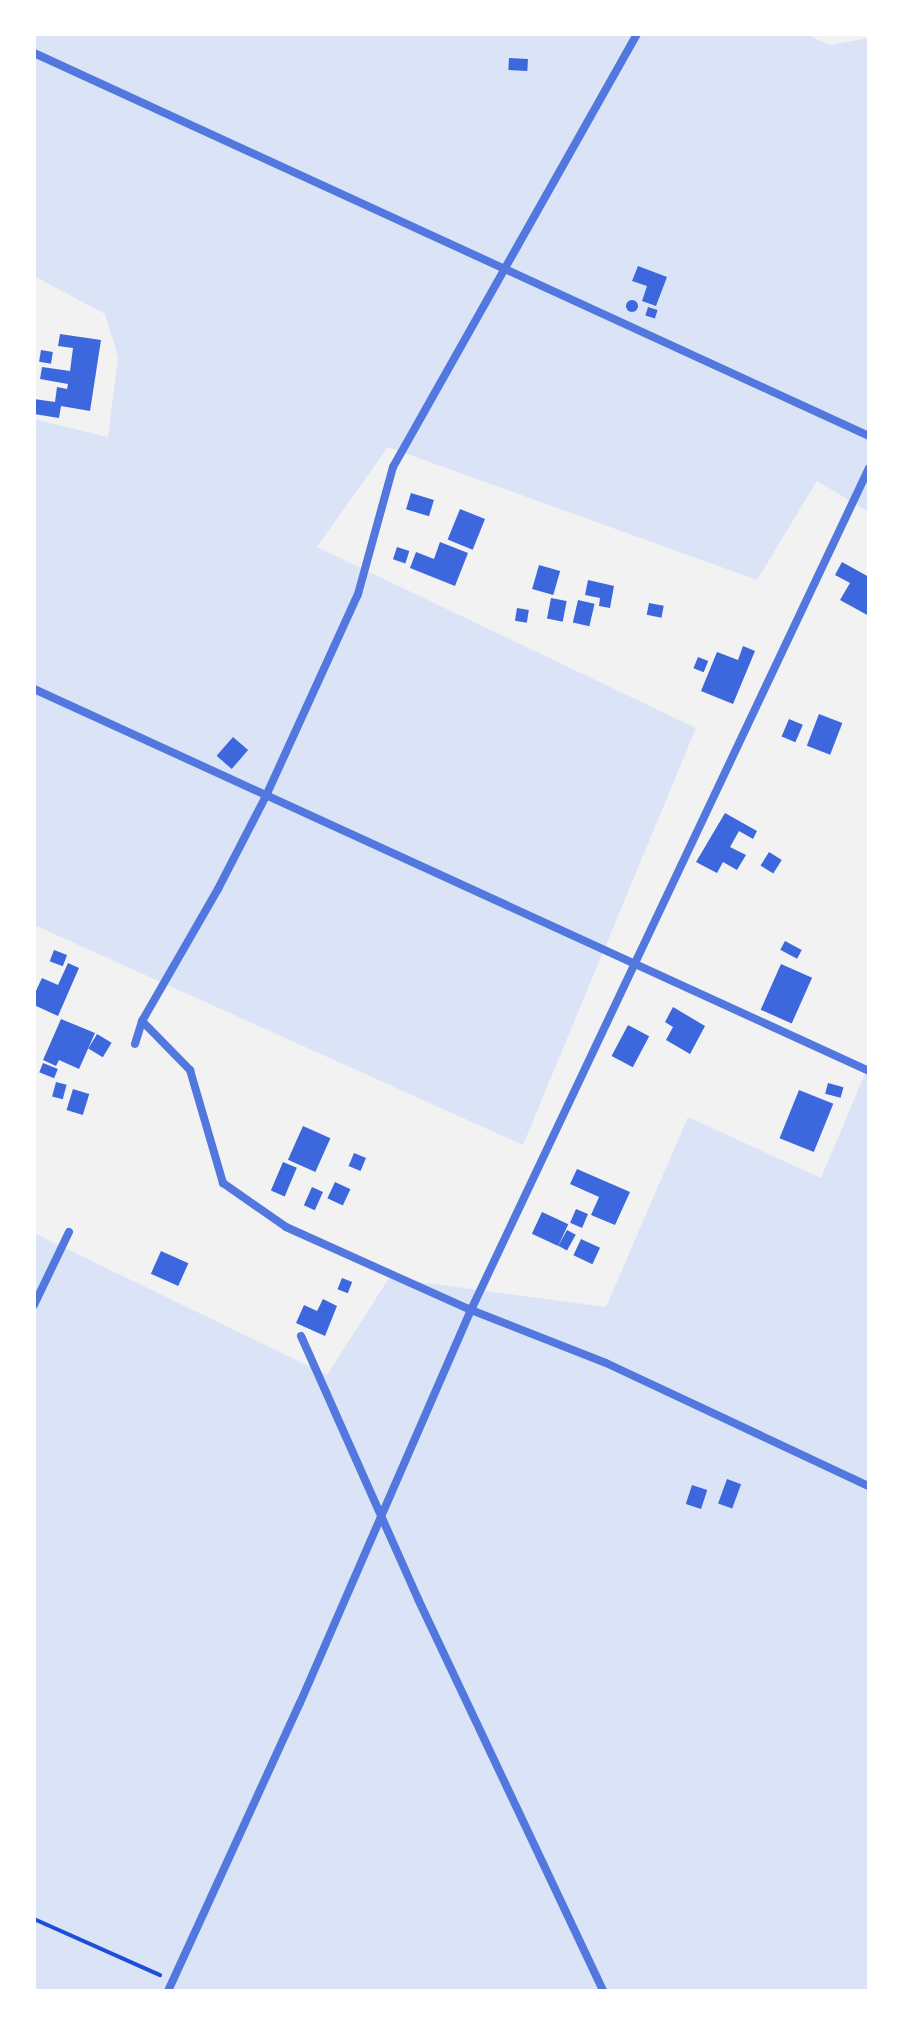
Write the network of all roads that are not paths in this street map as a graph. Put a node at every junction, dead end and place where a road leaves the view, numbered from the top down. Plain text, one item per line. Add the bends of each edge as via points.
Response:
1 (637, 34) edge
2 (34, 53) edge
3 (503, 268) junction
4 (869, 436) edge
5 (869, 468) edge
6 (34, 689) edge
7 (267, 794) junction
8 (635, 962) junction
9 (142, 1021) junction
10 (135, 1044) dead end
11 (869, 1071) edge
12 (69, 1232) dead end
13 (34, 1305) edge
14 (471, 1310) junction
15 (301, 1336) dead end
16 (869, 1486) edge
17 (381, 1516) junction
18 (168, 1991) edge
19 (603, 1991) edge

1 - 3 street
2 - 3 street
3 - 4 street
3 - 7 street via 393,467 358,594
5 - 8 street
6 - 7 street
7 - 8 street
7 - 9 street
8 - 11 street
8 - 14 street
9 - 10 street
9 - 14 street via 190,1070 223,1183 286,1227
12 - 13 street
14 - 16 street via 606,1363
14 - 17 street
15 - 17 street
17 - 18 street
17 - 19 street

